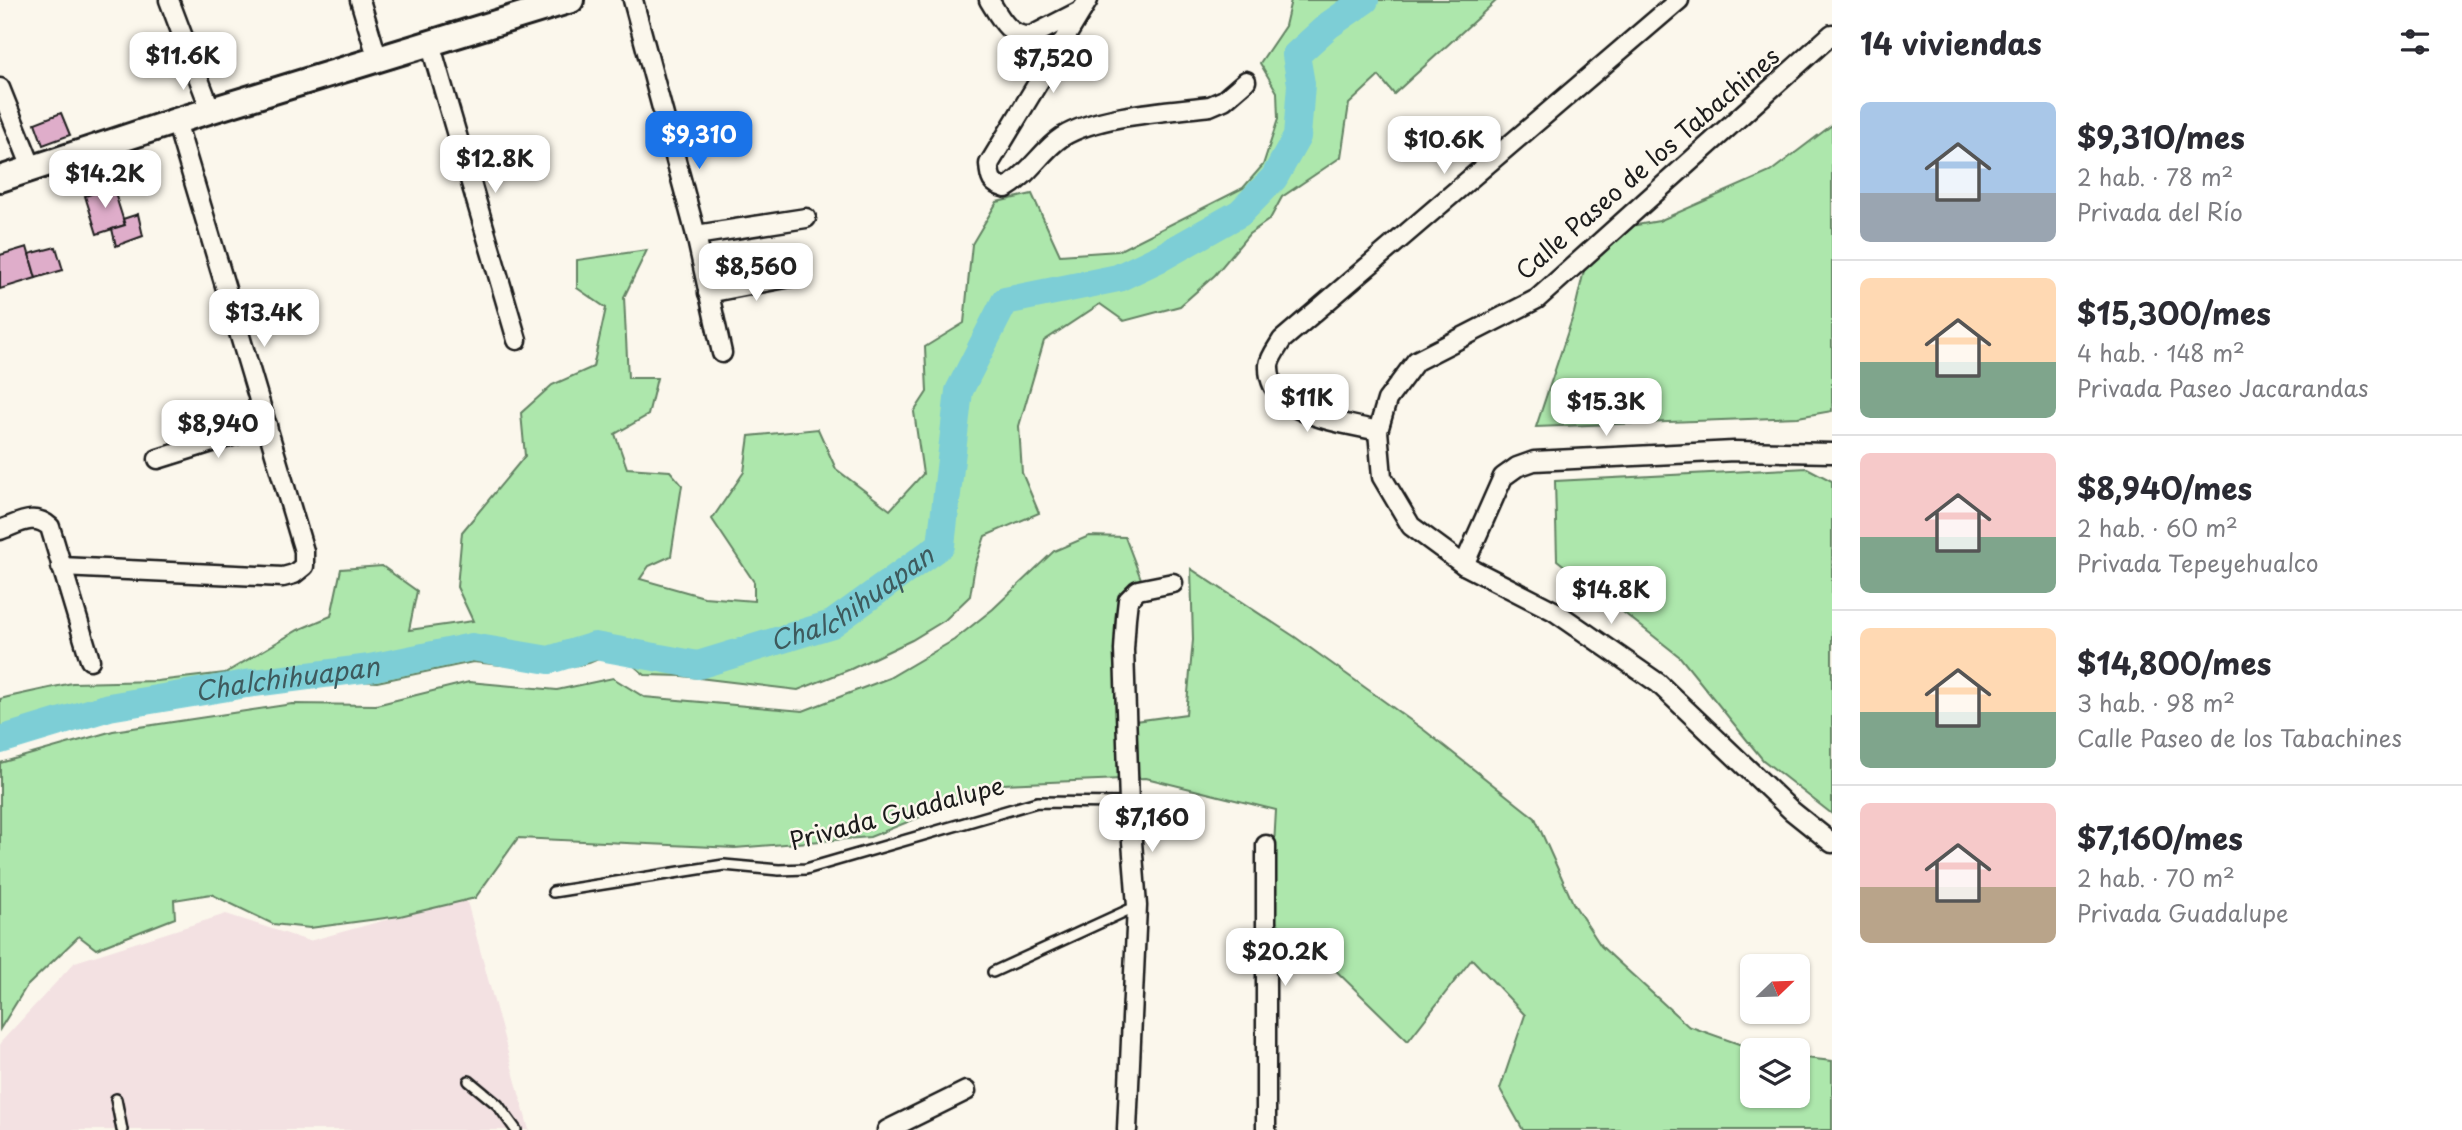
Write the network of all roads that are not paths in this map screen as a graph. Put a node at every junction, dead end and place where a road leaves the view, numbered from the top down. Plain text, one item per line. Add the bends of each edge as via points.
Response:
1 (169, 0) edge
2 (360, 0) edge
3 (571, 0) edge
4 (633, 0) edge
5 (989, 0) edge
6 (1679, 0) edge
7 (1085, 5) edge
8 (524, 7) edge
9 (1832, 34) edge
10 (430, 43) junction
11 (378, 60) junction
12 (1247, 81) dead end
13 (0, 88) edge
14 (211, 111) junction
15 (176, 121) junction
16 (32, 168) junction
17 (0, 179) edge
18 (806, 218) dead end
19 (696, 235) junction
20 (796, 276) dead end
21 (708, 293) junction
22 (517, 340) dead end
23 (722, 352) dead end
24 (267, 425) junction
25 (1378, 430) junction
26 (1832, 453) edge
27 (158, 459) dead end
28 (0, 530) edge
29 (1464, 565) junction
30 (61, 567) junction
31 (1173, 583) dead end
32 (90, 660) dead end
33 (1129, 803) junction
34 (1832, 843) edge
35 (1266, 845) dead end
36 (553, 892) dead end
37 (1137, 906) junction
38 (993, 972) dead end
39 (469, 1081) dead end
40 (966, 1091) dead end
41 (116, 1099) dead end
42 (122, 1130) edge
43 (516, 1130) edge
44 (887, 1130) edge
45 (1127, 1130) edge
46 (1266, 1130) edge

1 - 14 street
2 - 11 street
3 - 8 main road
4 - 19 street
5 - 7 street via 1005,25 1022,37
6 - 25 street via 1282,340 1269,362 1272,381 1285,400 1305,414
7 - 12 street via 989,164 996,185 1006,188 1019,180 1062,137 1098,123 1210,106
8 - 10 main road
9 - 25 street, Calle Paseo de los Tabachines via 1537,299 1416,361 1387,400
10 - 11 main road
10 - 22 street
11 - 14 main road
13 - 16 street
14 - 15 main road
15 - 16 main road
15 - 24 street
16 - 17 main road
18 - 19 street
19 - 21 street
20 - 21 street
21 - 23 street
24 - 27 street
24 - 30 street via 304,551 304,566 294,574
25 - 29 street, Calle Paseo de los Tabachines via 1382,477 1411,527
26 - 29 street via 1734,451 1534,461 1503,477
28 - 30 street via 33,518 42,520 50,527
29 - 34 street, Calle Paseo de los Tabachines via 1554,611 1658,683
30 - 32 street
31 - 33 street via 1138,590 1128,600
33 - 36 lane, Privada Guadalupe via 1037,802 806,869 724,865
33 - 37 street
35 - 46 street
37 - 38 lane
37 - 45 street
39 - 43 lane via 498,1105
40 - 44 street
41 - 42 lane

